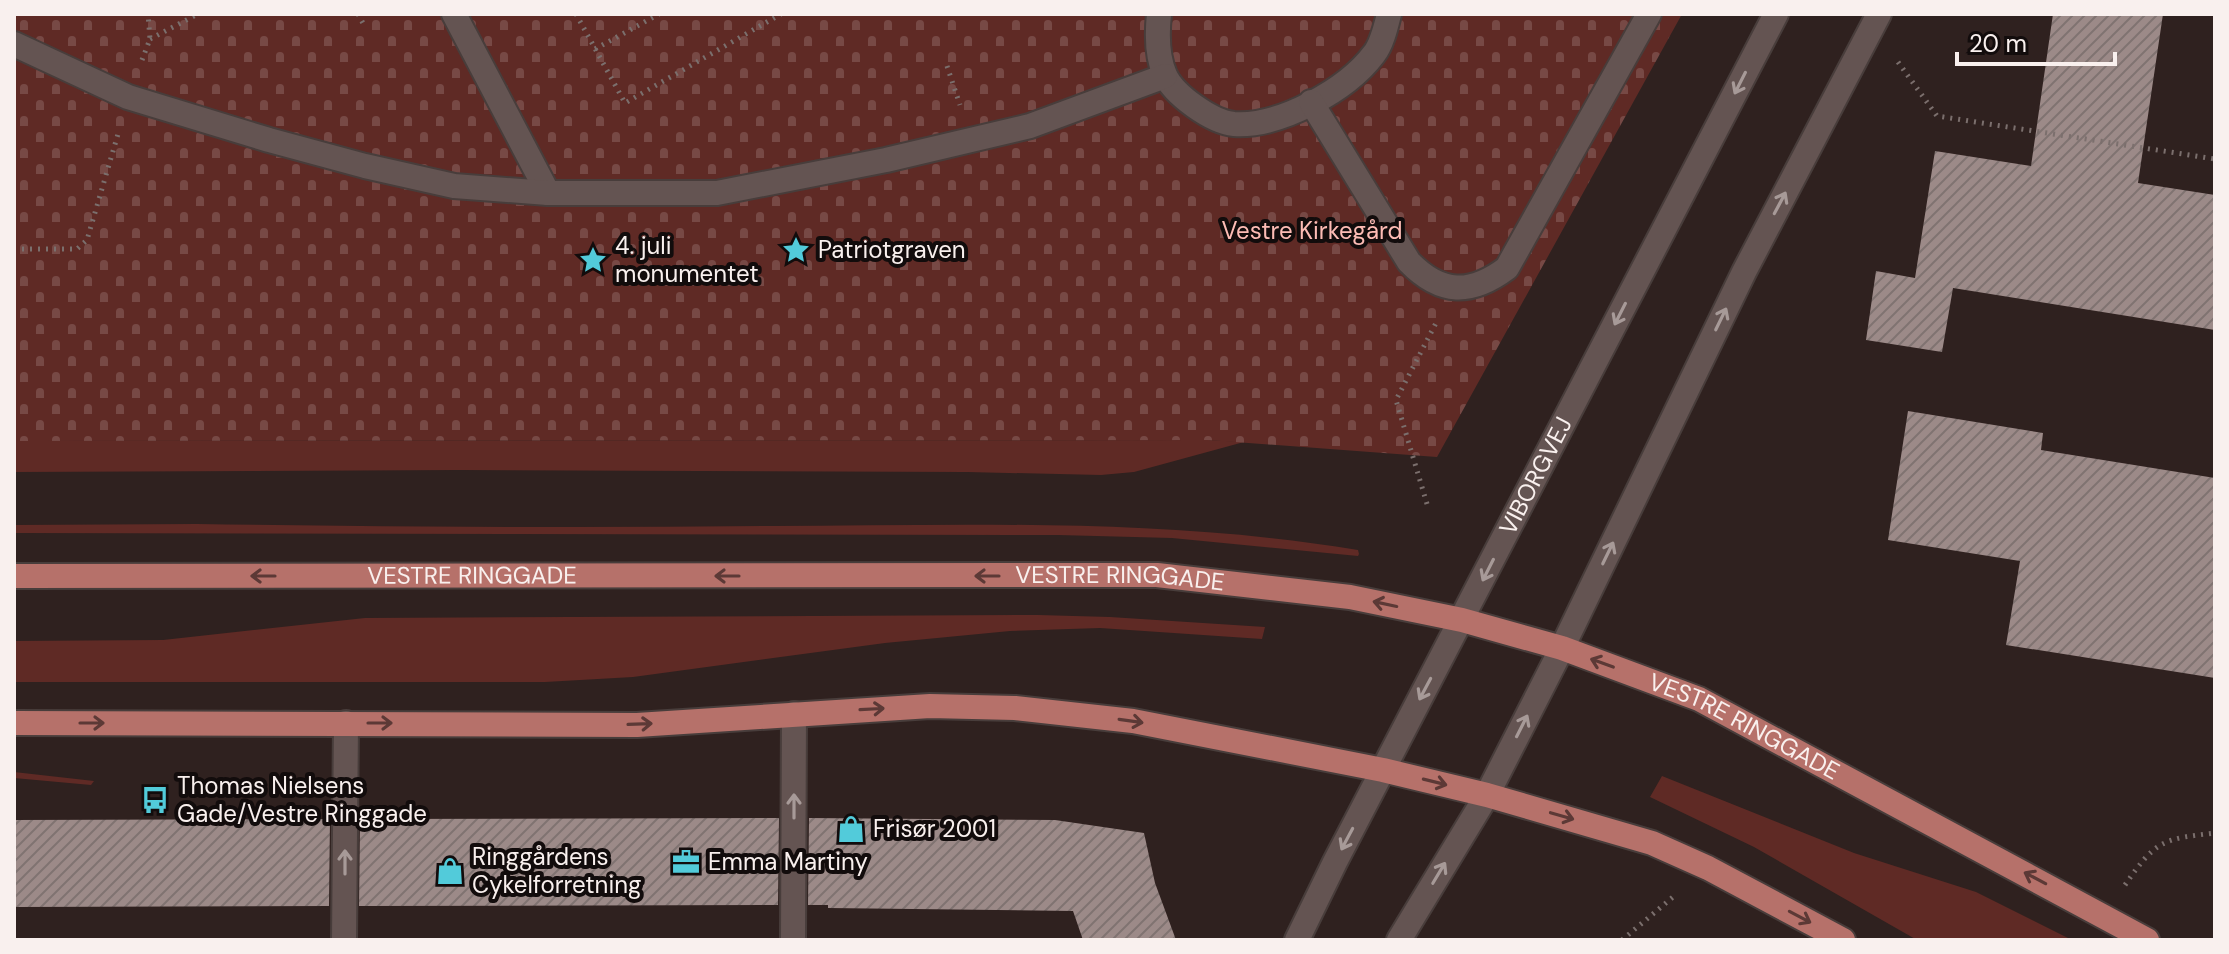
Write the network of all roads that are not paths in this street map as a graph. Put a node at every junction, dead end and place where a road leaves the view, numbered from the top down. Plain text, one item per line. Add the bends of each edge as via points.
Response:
1 (454, 14) edge
2 (1159, 14) edge
3 (1389, 14) edge
4 (1649, 14) edge
5 (1776, 14) edge
6 (1867, 18) edge
7 (14, 44) edge
8 (1165, 76) junction
9 (1311, 102) junction
10 (548, 193) junction
11 (14, 576) edge
12 (1462, 620) junction
13 (1562, 648) junction
14 (794, 714) junction
15 (14, 723) edge
16 (346, 723) junction
17 (1383, 770) junction
18 (1487, 795) junction
19 (344, 940) edge
20 (793, 940) edge
21 (1297, 940) edge
22 (1399, 940) edge
23 (1843, 940) edge
24 (2147, 940) edge

1 - 10 street
2 - 8 street via 1157,35
3 - 9 street via 1376,52 1348,83
4 - 9 street via 1507,268 1473,287 1440,285 1409,262
5 -> 12 street, VIBORGVEJ
13 -> 6 street
7 - 10 street via 128,97 365,166 454,186
8 - 9 street via 1195,108 1232,124 1276,119
8 - 10 street via 1030,126 717,193
12 -> 11 main road, VESTRE RINGGADE via 1350,597 1157,575
12 - 13 main road, VESTRE RINGGADE
12 -> 17 street, VIBORGVEJ
18 -> 13 street
24 -> 13 main road, VESTRE RINGGADE via 1699,699
16 -> 14 main road via 637,725
14 -> 17 main road via 930,706 1015,708 1133,721
20 -> 14 street
15 -> 16 main road
19 -> 16 street
17 -> 18 main road
17 -> 21 street, VIBORGVEJ
22 -> 18 street
18 -> 23 main road via 1652,843

